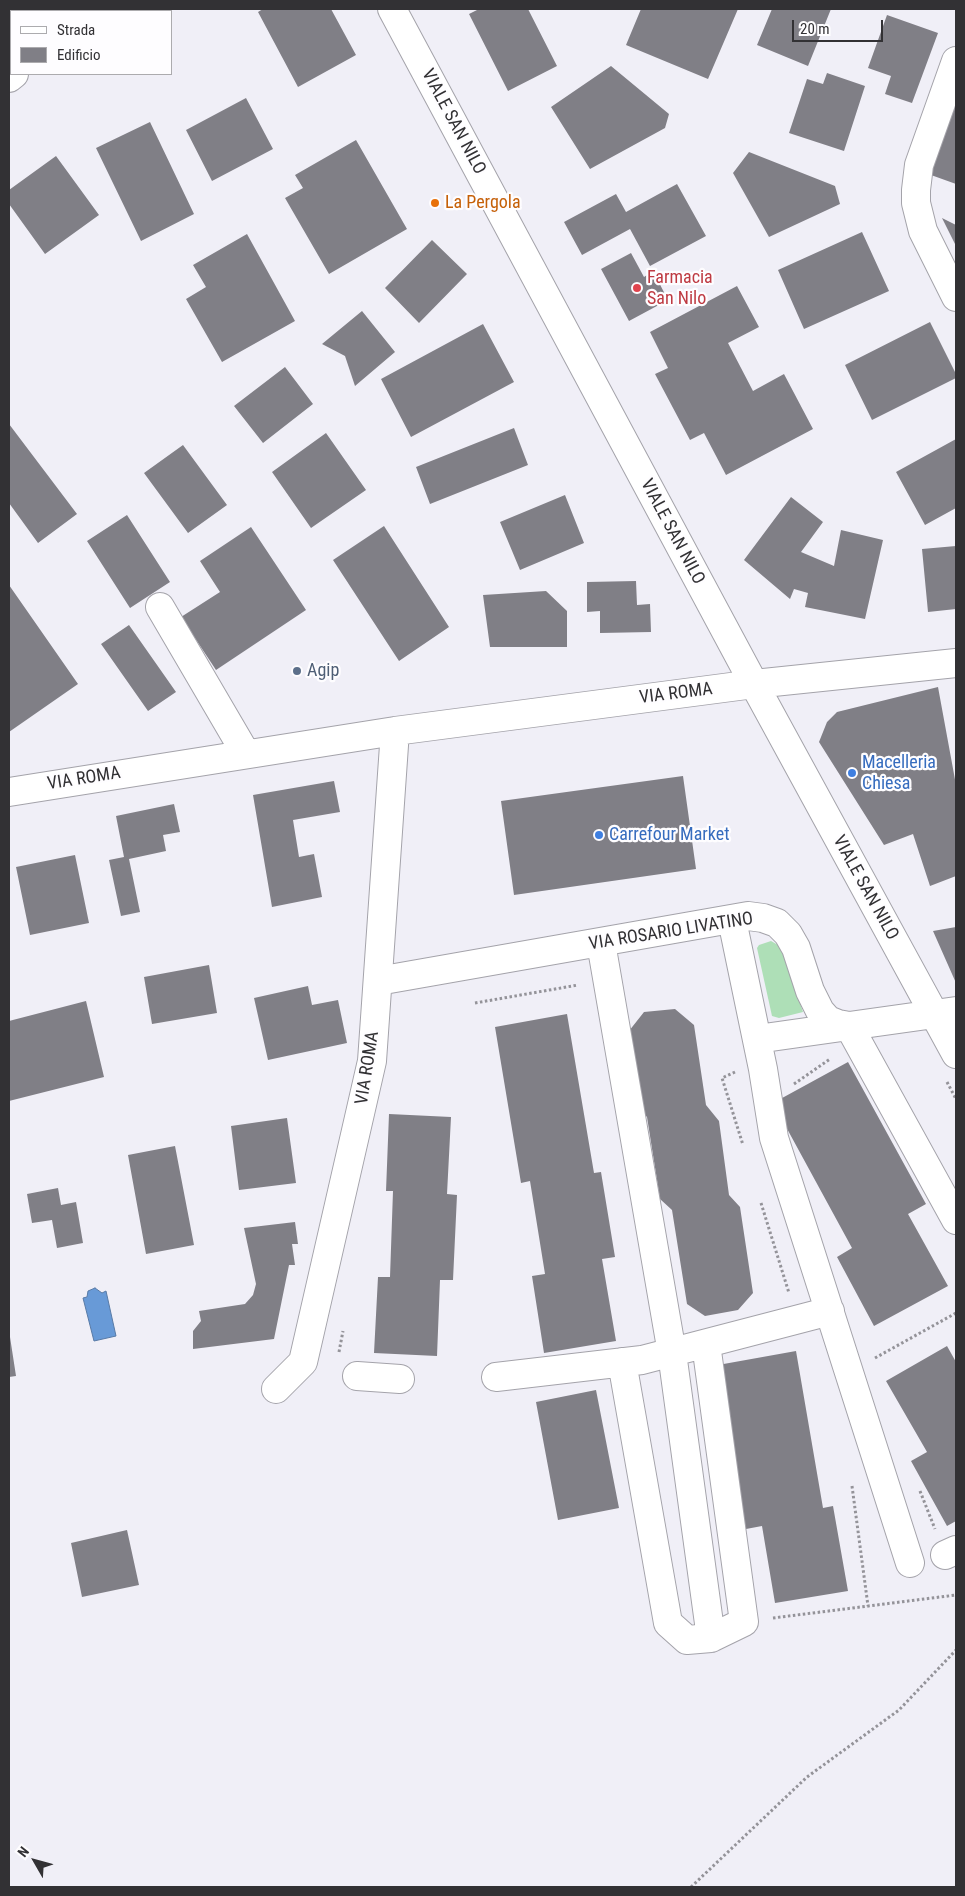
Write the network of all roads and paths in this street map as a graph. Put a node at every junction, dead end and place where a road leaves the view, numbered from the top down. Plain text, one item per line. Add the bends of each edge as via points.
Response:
1 (392, 9) edge
2 (956, 61) edge
3 (956, 297) edge
4 (160, 607) dead end
5 (956, 663) edge
6 (754, 684) junction
7 (396, 730) junction
8 (246, 754) junction
9 (9, 792) edge
10 (732, 920) junction
11 (601, 943) junction
12 (608, 979) junction
13 (378, 981) junction
14 (475, 1003) dead end
15 (946, 1013) edge
16 (852, 1033) junction
17 (757, 1039) junction
18 (956, 1054) edge
19 (794, 1085) dead end
20 (956, 1220) edge
21 (830, 1311) junction
22 (956, 1312) edge
23 (706, 1344) junction
24 (672, 1353) junction
25 (870, 1360) dead end
26 (622, 1362) junction
27 (357, 1376) dead end
28 (496, 1377) dead end
29 (400, 1379) dead end
30 (276, 1389) dead end
31 (852, 1480) dead end
32 (920, 1490) dead end
33 (951, 1553) edge
34 (910, 1563) dead end
35 (956, 1595) edge
36 (868, 1606) junction
37 (744, 1622) junction
38 (711, 1638) junction
39 (956, 1650) edge
40 (691, 1887) edge

1 - 6 street, VIALE SAN NILO
2 - 3 street via 919,165 916,202 923,230
4 - 8 street
5 - 6 street, VIA ROMA
6 - 7 street, VIA ROMA
6 - 15 street, VIALE SAN NILO
7 - 8 street, VIA ROMA
7 - 13 street, VIA ROMA
8 - 9 street, VIA ROMA
10 - 11 street, VIA ROSARIO LIVATINO
10 - 16 street, VIA ROSARIO LIVATINO via 748,916 777,923 796,948 820,1012
10 - 17 street
11 - 12 street
11 - 13 street, VIA ROSARIO LIVATINO
12 - 14 path
12 - 24 street
13 - 30 street, VIA ROMA via 372,1061 303,1362
15 - 16 street, VIA ROSARIO LIVATINO
15 - 18 street, VIALE SAN NILO
16 - 17 street
16 - 19 path
16 - 20 street
17 - 21 street via 774,1138
21 - 23 street
21 - 34 street
22 - 25 path
23 - 24 street
23 - 37 street
24 - 26 street
24 - 38 street
26 - 28 street
26 - 38 street via 668,1623 687,1640
27 - 29 street
31 - 36 path
32 - 33 path
35 - 36 path
36 - 37 path
37 - 38 street
39 - 40 path via 899,1710 808,1777

